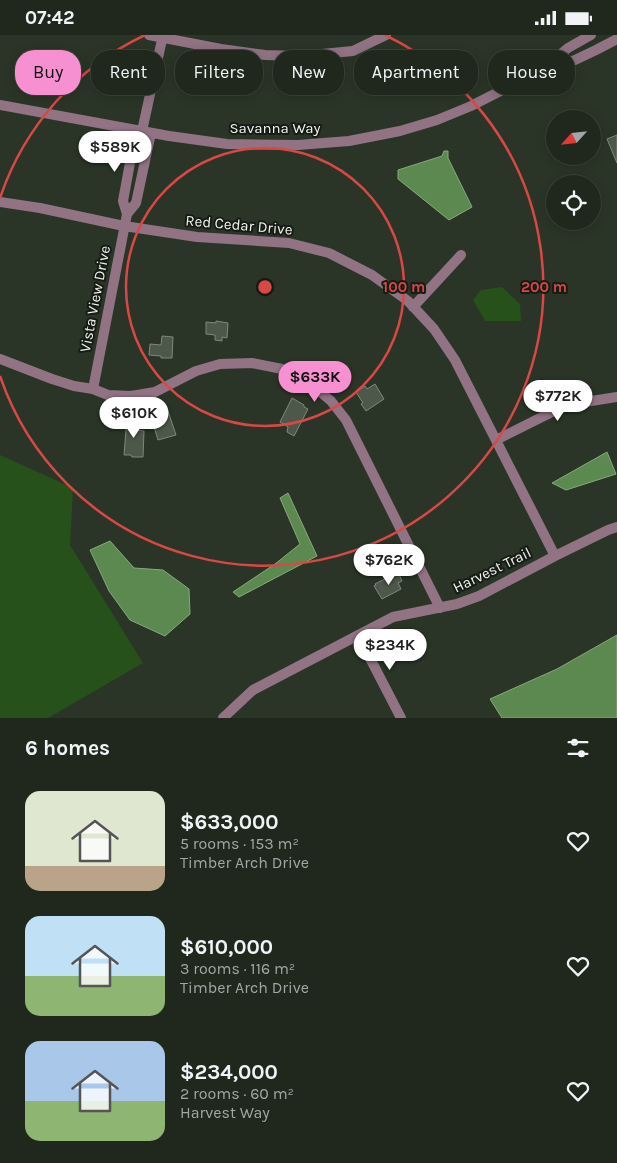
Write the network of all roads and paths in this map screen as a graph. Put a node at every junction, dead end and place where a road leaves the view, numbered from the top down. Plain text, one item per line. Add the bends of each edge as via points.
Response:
1 (149, 35) edge
2 (386, 35) edge
3 (591, 35) edge
4 (163, 36) edge
5 (617, 39) edge
6 (567, 50) edge
7 (575, 60) edge
8 (493, 95) edge
9 (0, 105) edge
10 (143, 131) junction
11 (0, 202) edge
12 (127, 215) junction
13 (124, 226) junction
14 (461, 255) dead end
15 (414, 307) junction
16 (0, 359) edge
17 (93, 389) junction
18 (617, 397) edge
19 (496, 440) junction
20 (617, 527) edge
21 (555, 556) junction
22 (440, 609) junction
23 (358, 635) junction
24 (230, 716) edge
25 (401, 718) edge

1 - 4 street
2 - 4 street via 353,51 301,56 221,49
3 - 6 street, Savanna Way
4 - 10 street, Vista View Drive
5 - 7 street, Savanna Way
8 - 10 street, Savanna Way via 436,120 349,141 298,145 227,144
9 - 10 street, Savanna Way
10 - 12 street, Vista View Drive via 136,203
10 - 12 street, Vista View Drive via 123,201
11 - 13 street, Red Cedar Drive
12 - 13 street, Vista View Drive
13 - 15 street, Red Cedar Drive via 197,237 288,243 329,253 372,275
13 - 17 street, Vista View Drive
14 - 15 street
15 - 19 street, Red Cedar Drive via 455,360
16 - 17 street via 52,379
17 - 22 street via 108,395 131,396 155,392 196,371 220,364 252,363 282,369 310,383 346,420
18 - 19 street via 566,405
19 - 21 street, Red Cedar Drive
20 - 21 street, Harvest Trail
21 - 22 street, Harvest Trail via 479,596
22 - 23 street, Harvest Trail via 393,617
23 - 24 street, Harvest Trail via 253,690
23 - 25 street

